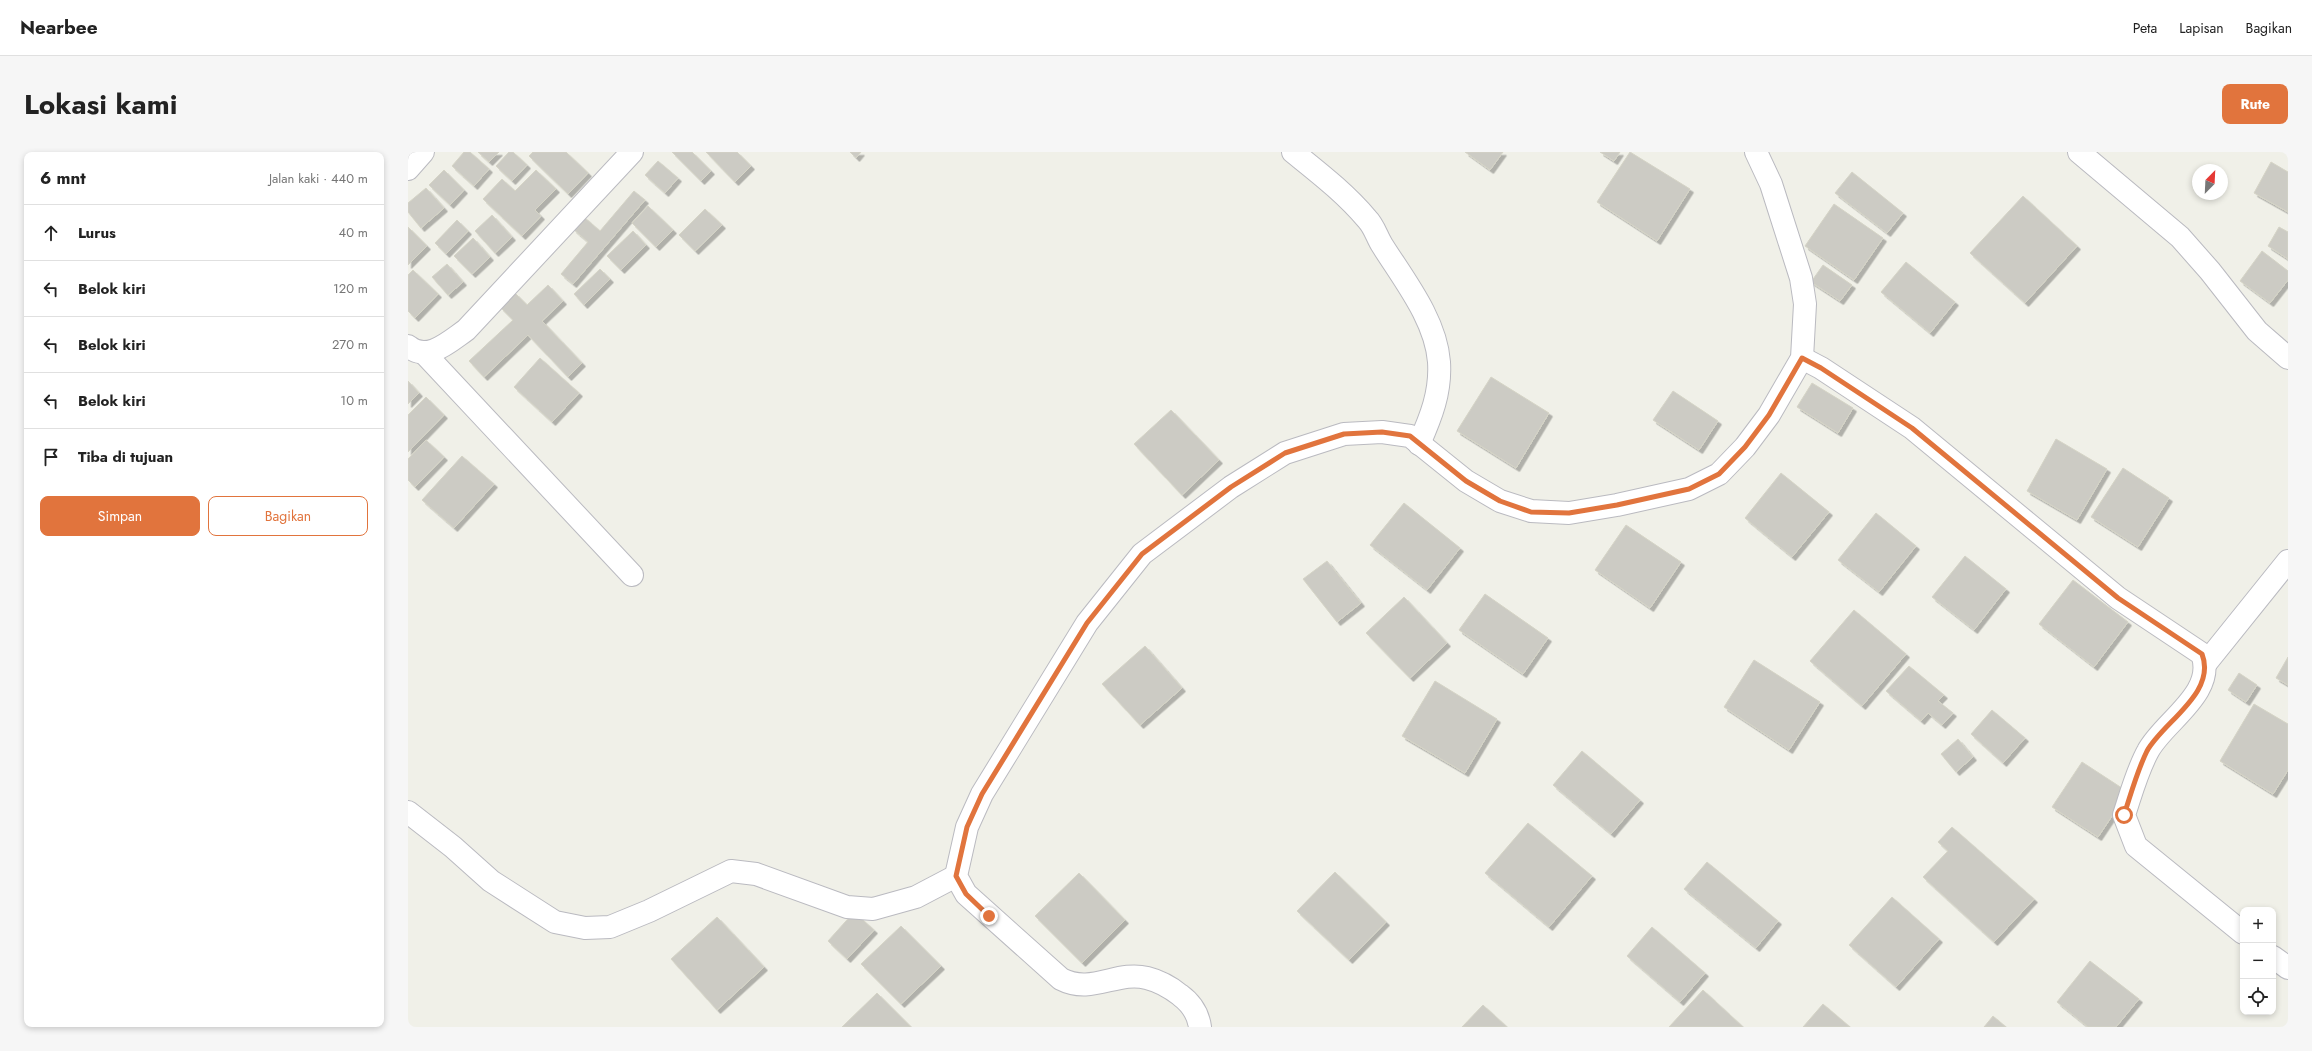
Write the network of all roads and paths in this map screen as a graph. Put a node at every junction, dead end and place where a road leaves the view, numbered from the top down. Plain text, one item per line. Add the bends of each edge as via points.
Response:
1 (423, 152) edge
2 (632, 152) edge
3 (1292, 152) edge
4 (1756, 152) edge
5 (2079, 152) edge
6 (408, 169) edge
7 (416, 349) edge
8 (1802, 358) junction
9 (2288, 358) edge
10 (1419, 444) junction
11 (2288, 561) edge
12 (632, 575) dead end
13 (2206, 663) junction
14 (408, 812) edge
15 (956, 876) junction
16 (2240, 931) edge
17 (2276, 958) edge
18 (2288, 968) edge
19 (1200, 1027) edge

1 - 6 street
2 - 7 street via 466,330 442,347
3 - 10 street via 1337,187 1369,220 1422,310 1439,361 1438,390 1431,417
4 - 8 street via 1771,184 1801,278 1805,304
5 - 9 street via 2180,237 2257,330
7 - 12 street
8 - 10 street via 1769,415 1745,447 1719,474 1689,489 1569,513 1531,512 1500,501 1466,481
8 - 13 street via 1912,428 2118,598 2194,646
10 - 15 street via 1410,436 1382,432 1344,434 1285,453 1231,487 1142,554 1087,623 982,794 967,827
11 - 13 street
13 - 16 street via 2194,698 2148,750 2124,815 2136,846
14 - 15 street via 491,881 555,922 585,928 610,926 649,911 731,871 756,874 847,906 873,909 916,896
15 - 19 street via 966,894 1061,979 1072,985 1088,986 1125,978 1146,978 1169,987 1189,1001 1198,1017
17 - 18 street

